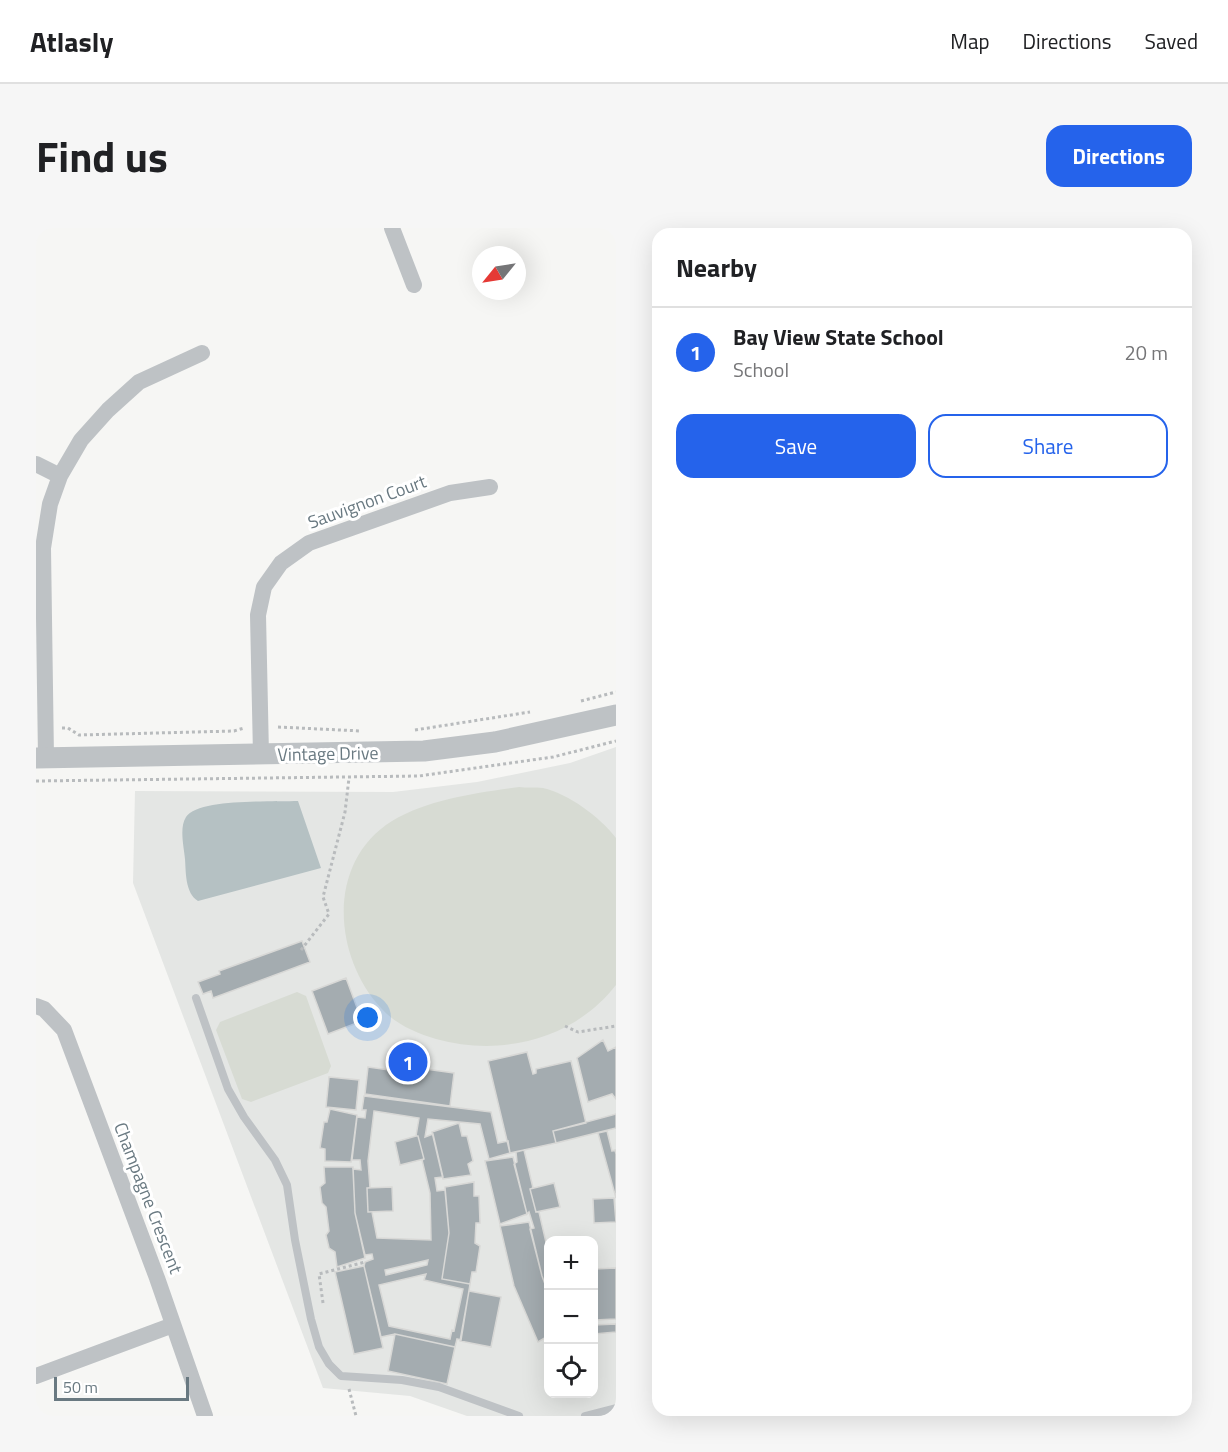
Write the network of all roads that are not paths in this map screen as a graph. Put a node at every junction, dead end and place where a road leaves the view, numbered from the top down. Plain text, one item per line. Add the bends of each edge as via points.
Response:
1 (392, 228) edge
2 (414, 285) dead end
3 (202, 353) dead end
4 (36, 464) edge
5 (60, 476) junction
6 (490, 487) dead end
7 (616, 715) edge
8 (261, 755) junction
9 (41, 758) edge
10 (196, 998) dead end
11 (36, 1006) edge
12 (173, 1325) junction
13 (36, 1376) edge
14 (616, 1408) edge
15 (205, 1416) edge
16 (519, 1416) edge
17 (585, 1416) edge

1 - 2 street
3 - 5 street via 139,382 81,440
4 - 5 street
5 - 9 street via 50,504 43,548 46,729
6 - 8 street, Sauvignon Court via 450,493 309,543 281,563 264,586 258,615
7 - 8 street, Vintage Drive via 495,742 423,751
8 - 9 street, Vintage Drive
10 - 16 lane via 228,1089 287,1185 319,1347 329,1364 344,1376 439,1387
11 - 12 street, Champagne Crescent via 64,1030
12 - 13 street
12 - 15 street, Champagne Crescent
14 - 17 lane

